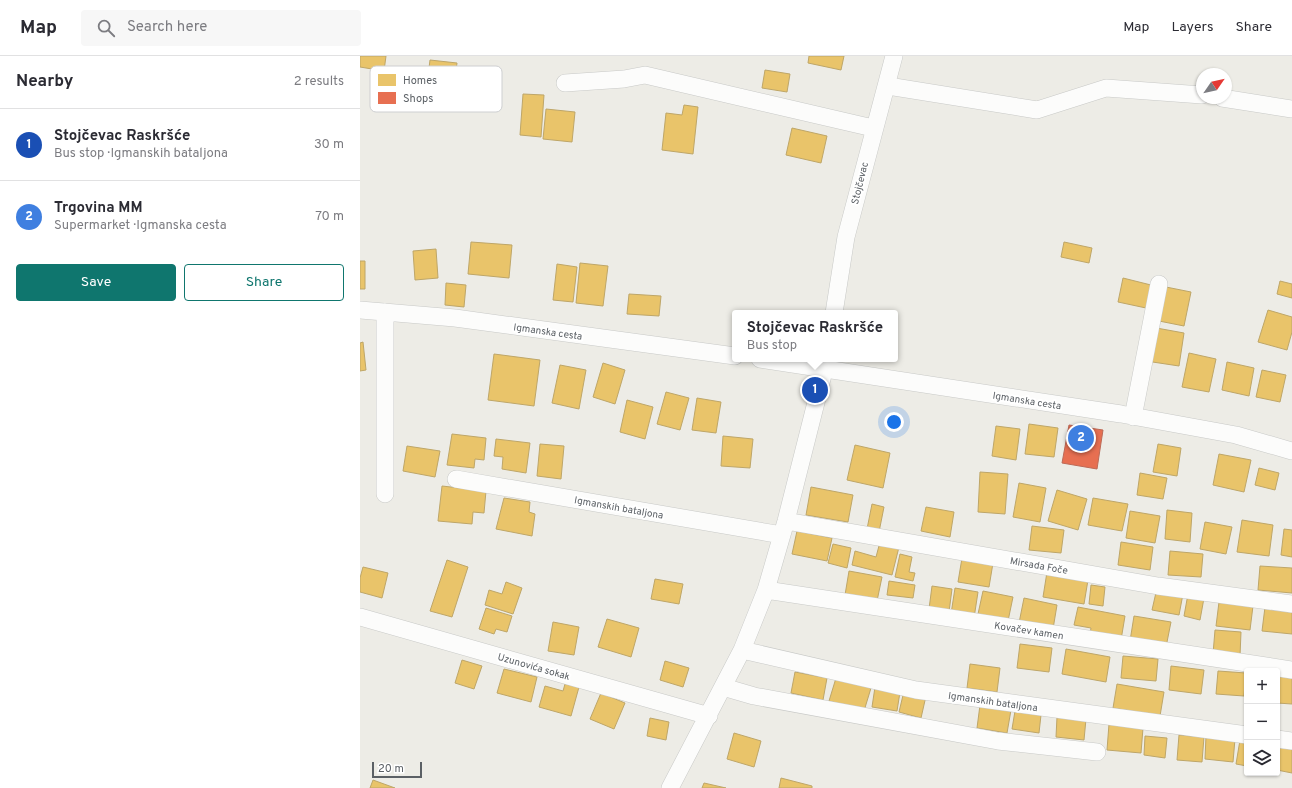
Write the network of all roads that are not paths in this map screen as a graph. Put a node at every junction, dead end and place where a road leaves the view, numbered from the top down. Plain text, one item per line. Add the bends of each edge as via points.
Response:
1 (894, 56) edge
2 (565, 83) dead end
3 (888, 86) junction
4 (1196, 95) edge
5 (1232, 100) edge
6 (1292, 109) edge
7 (873, 128) junction
8 (1159, 284) dead end
9 (360, 310) edge
10 (834, 310) edge
11 (385, 312) junction
12 (732, 356) edge
13 (810, 362) edge
14 (826, 363) edge
15 (1133, 417) junction
16 (1292, 451) edge
17 (456, 479) dead end
18 (385, 494) dead end
19 (784, 528) junction
20 (766, 590) junction
21 (1292, 604) edge
22 (360, 616) edge
23 (742, 650) junction
24 (1292, 670) edge
25 (723, 687) junction
26 (709, 716) junction
27 (1244, 735) edge
28 (1280, 739) edge
29 (1292, 741) edge
30 (1097, 752) dead end
31 (670, 788) edge

1 - 3 street, Stojčevac
2 - 7 street via 645,75
3 - 4 street via 1037,110 1106,88
3 - 7 street, Stojčevac
5 - 6 street
7 - 10 street, Stojčevac via 846,237
8 - 15 street
9 - 11 street, Igmanska cesta
11 - 12 street, Igmanska cesta via 455,318
11 - 18 street
13 - 14 street, Igmanska cesta
14 - 15 street, Igmanska cesta
14 - 19 street
15 - 16 street, Igmanska cesta via 1236,435
17 - 19 street, Igmanskih bataljona
19 - 20 street
19 - 21 street, Mirsada Foče via 1158,586
20 - 23 street
20 - 24 street, Kovačev kamen
22 - 26 street, Uzunovića sokak
23 - 25 street
23 - 27 street, Igmanskih bataljona via 916,690
25 - 26 street
25 - 30 street via 754,696 998,741
26 - 31 street
28 - 29 street

